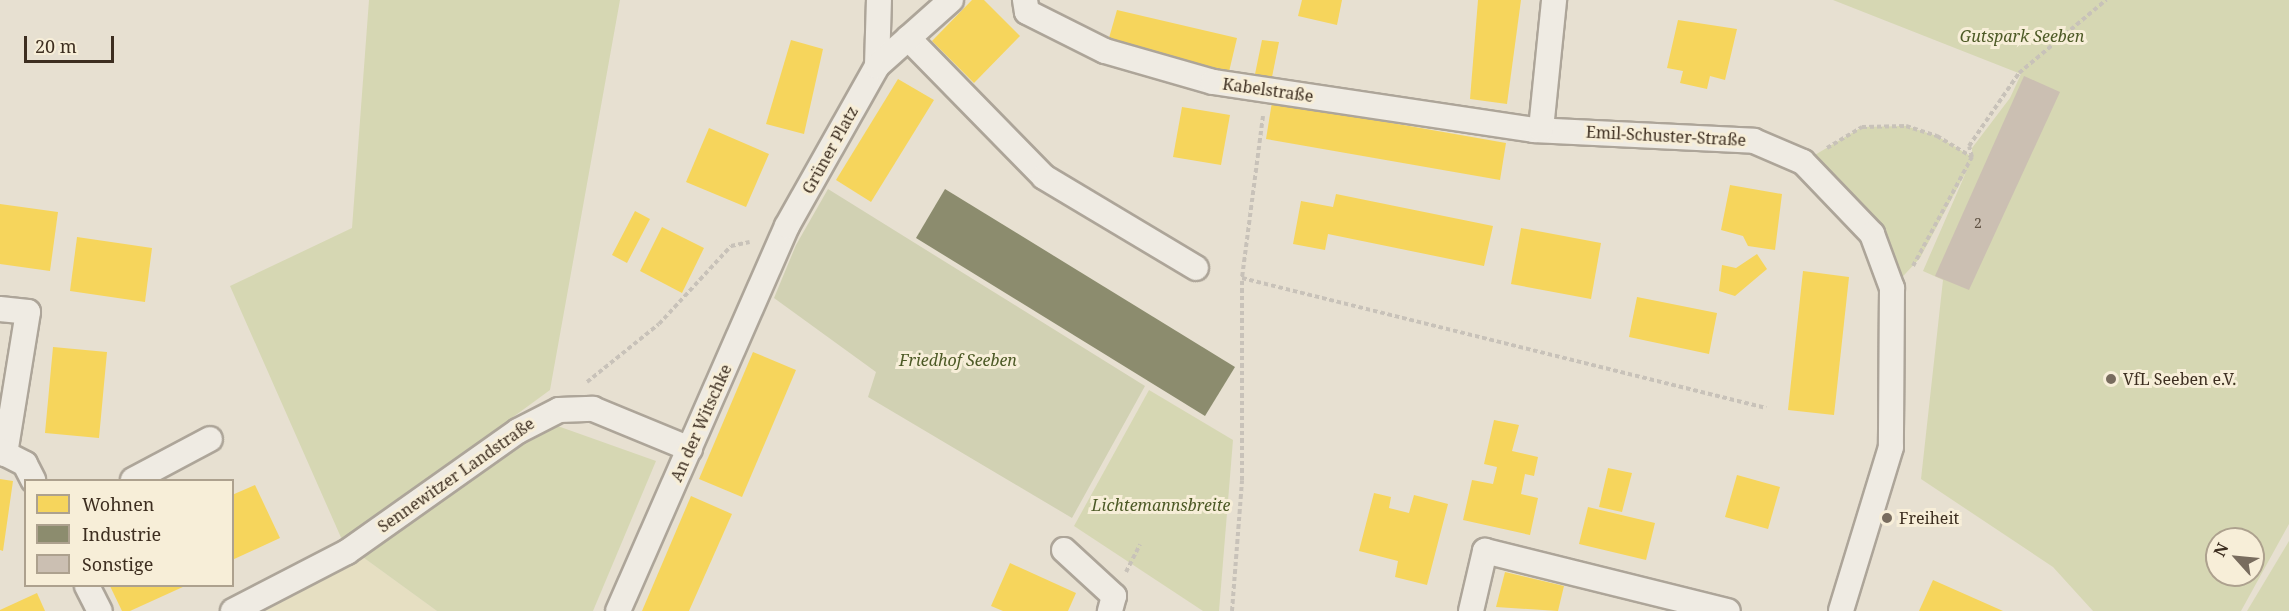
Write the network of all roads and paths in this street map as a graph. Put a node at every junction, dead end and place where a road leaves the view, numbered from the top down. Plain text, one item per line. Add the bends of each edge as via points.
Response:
1 (879, 0) edge
2 (951, 0) edge
3 (1025, 0) edge
4 (1554, 0) edge
5 (2106, 0) edge
6 (908, 38) junction
7 (877, 66) junction
8 (1267, 89) junction
9 (1537, 129) junction
10 (1972, 158) junction
11 (1803, 162) junction
12 (784, 234) junction
13 (1196, 268) dead end
14 (1242, 278) junction
15 (1892, 288) junction
16 (0, 309) edge
17 (1766, 408) dead end
18 (559, 410) junction
19 (210, 440) dead end
20 (690, 449) junction
21 (3, 453) edge
22 (32, 479) edge
23 (135, 479) edge
24 (1064, 550) dead end
25 (88, 587) edge
26 (100, 611) edge
27 (232, 611) edge
28 (618, 611) edge
29 (1110, 611) edge
30 (1232, 611) edge
31 (1471, 611) edge
32 (1728, 611) edge
33 (1841, 611) edge

1 - 7 street, Grüner Platz
2 - 6 street, Grüner Platz
3 - 8 street, Kabelstraße via 1027,12 1105,51 1213,82
4 - 9 street
5 - 10 path via 2019,73 1969,146
6 - 7 street, Grüner Platz
6 - 13 street via 1044,177
7 - 12 street, Grüner Platz
8 - 9 street, Kabelstraße
8 - 14 path
9 - 11 street, Emil-Schuster-Straße via 1754,141
10 - 11 path via 1937,136 1906,126 1862,127
10 - 15 path via 1920,258
11 - 15 street, Emil-Schuster-Straße via 1872,234
12 - 18 path via 731,246 659,324
12 - 20 street, An der Witschke
14 - 17 path
14 - 30 path via 1242,480
15 - 33 street, Emil-Schuster-Straße via 1891,447
16 - 21 street via 28,312
18 - 20 street, Sennewitzer Landstraße via 592,409
18 - 27 street, Sennewitzer Landstraße via 518,431 347,552
19 - 23 street
20 - 28 street, An der Witschke
21 - 22 street via 25,464
24 - 29 street via 1114,597
25 - 26 street
31 - 32 street via 1485,551

